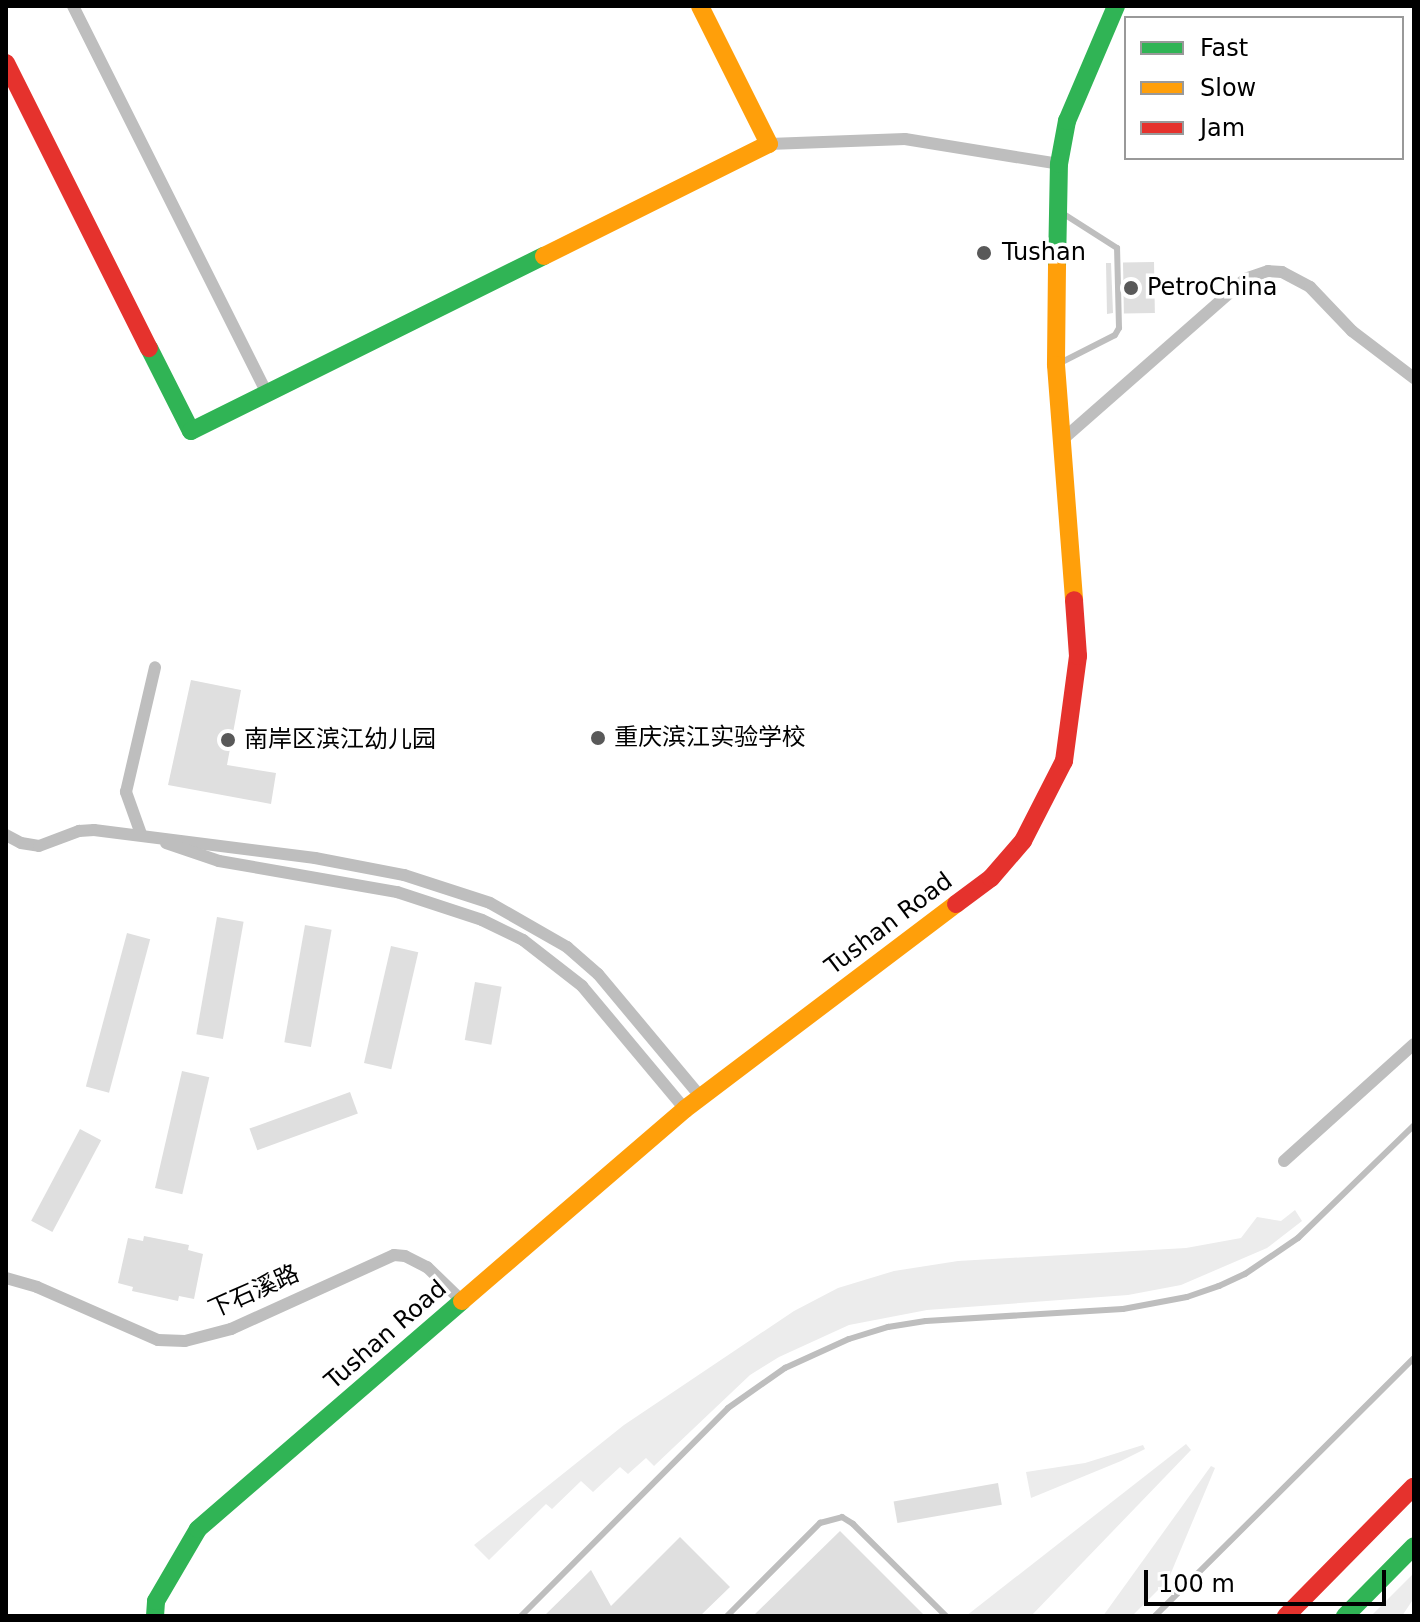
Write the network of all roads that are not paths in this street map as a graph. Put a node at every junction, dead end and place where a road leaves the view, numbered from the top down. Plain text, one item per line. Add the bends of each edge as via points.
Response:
1 (73, 6) edge
2 (700, 6) edge
3 (1116, 6) edge
4 (6, 63) edge
5 (769, 144) junction
6 (1059, 164) junction
7 (1056, 210) junction
8 (1056, 365) junction
9 (1414, 378) edge
10 (267, 393) junction
11 (1062, 440) junction
12 (155, 667) dead end
13 (141, 834) junction
14 (6, 835) edge
15 (1414, 1044) edge
16 (701, 1097) junction
17 (685, 1109) junction
18 (1414, 1125) edge
19 (1284, 1161) dead end
20 (6, 1278) edge
21 (462, 1301) junction
22 (1414, 1358) edge
23 (1414, 1486) edge
24 (1414, 1546) edge
25 (155, 1616) edge
26 (521, 1616) edge
27 (727, 1616) edge
28 (946, 1616) edge
29 (1155, 1616) edge
30 (1286, 1616) edge
31 (1345, 1616) edge

1 - 10 street
2 - 5 main road
3 - 6 main road, Tushan Road via 1067,121
4 - 10 main road via 191,431
5 - 6 street via 905,139
5 - 10 main road
6 - 7 main road, Tushan Road
7 - 8 main road, Tushan Road
7 - 8 lane via 1117,248 1119,328 1115,335
8 - 11 main road, Tushan Road
9 - 11 street via 1352,331 1310,287 1282,272 1268,271 1245,279
11 - 16 main road, Tushan Road via 1078,656 1072,719 1064,761 1023,841 991,878
12 - 13 street via 126,792
13 - 14 street via 79,831 39,846
13 - 16 street via 358,864 490,903 567,947 598,974
13 - 17 street via 219,861 397,892 509,933 582,986
15 - 19 street
16 - 17 main road, Tushan Road
17 - 21 main road, Tushan Road
18 - 26 lane via 1298,1238 1219,1286 1123,1309 888,1327 785,1368 728,1408
20 - 21 street, 下石溪路 via 158,1340 185,1341 231,1329 394,1255 427,1267
21 - 25 main road, Tushan Road via 198,1529 156,1601
22 - 29 lane
23 - 30 main road
24 - 31 main road
27 - 28 lane via 820,1523 842,1517

